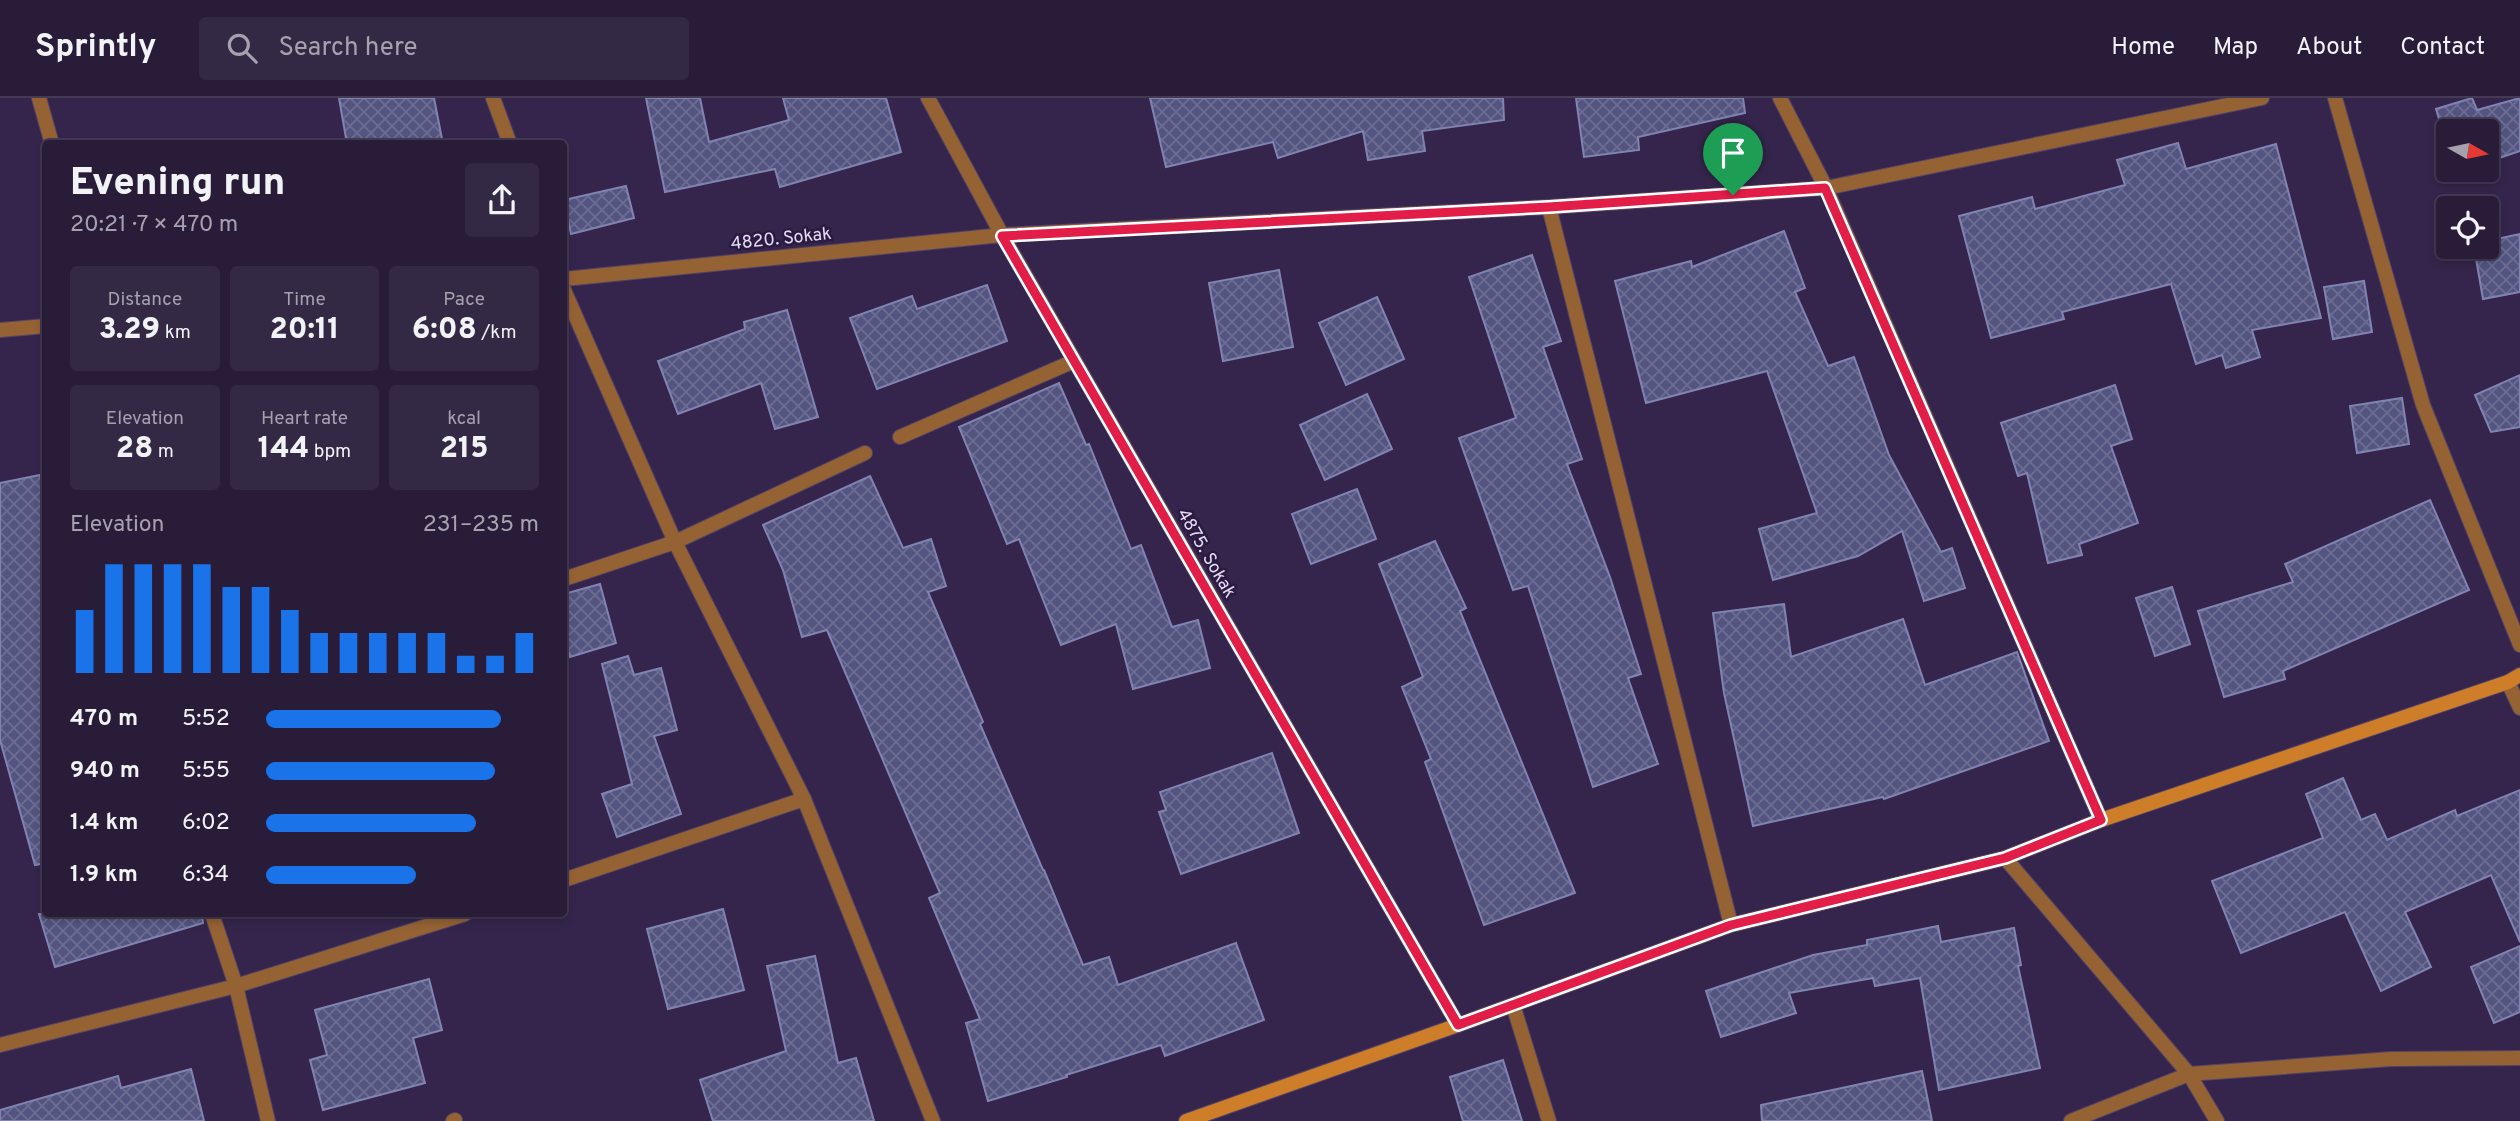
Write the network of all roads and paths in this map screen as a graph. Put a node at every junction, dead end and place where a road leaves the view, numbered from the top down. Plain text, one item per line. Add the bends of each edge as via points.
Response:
1 (39, 98) edge
2 (493, 98) edge
3 (928, 98) edge
4 (1780, 98) edge
5 (2262, 98) edge
6 (2334, 98) edge
7 (51, 140) edge
8 (509, 140) edge
9 (1825, 188) junction
10 (1549, 207) junction
11 (1002, 236) junction
12 (567, 279) edge
13 (567, 297) edge
14 (42, 326) edge
15 (0, 330) edge
16 (1074, 361) junction
17 (900, 437) dead end
18 (865, 453) dead end
19 (675, 542) junction
20 (567, 578) edge
21 (2520, 645) edge
22 (2514, 678) edge
23 (2520, 708) edge
24 (804, 799) junction
25 (2101, 820) junction
26 (2005, 858) junction
27 (567, 879) edge
28 (213, 917) edge
29 (455, 917) edge
30 (1731, 925) junction
31 (236, 986) junction
32 (1513, 1005) junction
33 (1458, 1025) junction
34 (0, 1045) edge
35 (2520, 1058) edge
36 (2189, 1074) junction
37 (268, 1121) edge
38 (933, 1121) edge
39 (1186, 1121) edge
40 (1549, 1121) edge
41 (2071, 1121) edge
42 (2217, 1121) edge

1 - 7 street
2 - 8 street
3 - 11 street, 4875. Sokak
4 - 9 street
5 - 9 street, 4820. Sokak
6 - 21 street via 2423,405
9 - 10 street, 4820. Sokak
9 - 25 street
10 - 11 street, 4820. Sokak
10 - 30 street
11 - 12 street, 4820. Sokak
11 - 16 street, 4875. Sokak
13 - 19 street
14 - 15 street
16 - 17 street
16 - 33 street, 4875. Sokak
18 - 19 street
19 - 20 street
19 - 24 street
22 - 23 street
22 - 25 street
24 - 27 street
24 - 38 street
25 - 26 street
26 - 30 street
26 - 36 street
28 - 31 street
29 - 31 street
30 - 32 street
31 - 34 street
31 - 37 street
32 - 33 street
32 - 40 street
33 - 39 street
35 - 36 street via 2391,1059
36 - 41 street
36 - 42 street

